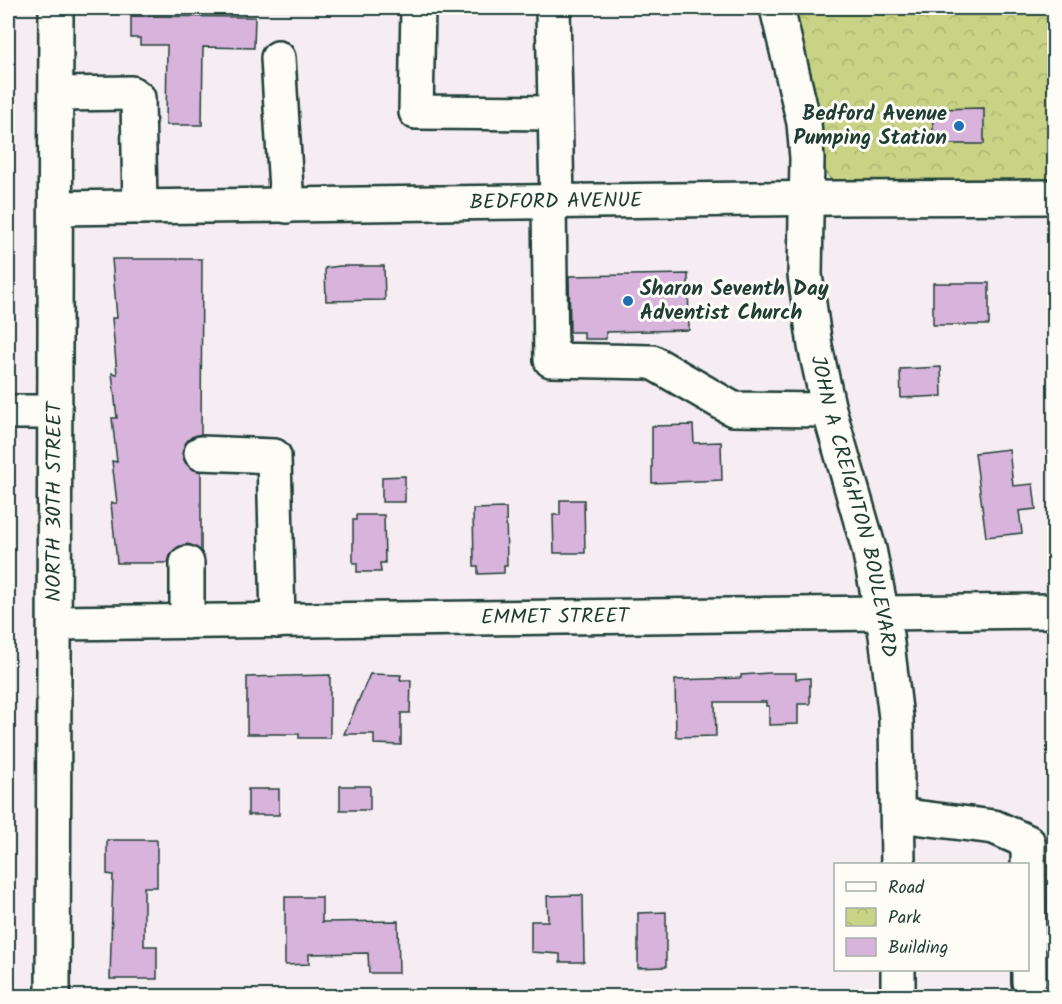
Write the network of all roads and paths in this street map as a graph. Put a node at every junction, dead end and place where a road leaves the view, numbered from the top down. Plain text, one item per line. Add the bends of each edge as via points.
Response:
1 (56, 8) edge
2 (418, 8) edge
3 (553, 8) edge
4 (777, 8) edge
5 (278, 58) dead end
6 (56, 94) junction
7 (555, 113) junction
8 (806, 198) junction
9 (1054, 198) edge
10 (553, 202) junction
11 (287, 206) junction
12 (140, 207) junction
13 (56, 208) junction
14 (829, 410) junction
15 (8, 412) edge
16 (55, 412) junction
17 (201, 453) dead end
18 (187, 563) dead end
19 (1054, 611) edge
20 (883, 613) junction
21 (187, 621) junction
22 (278, 621) junction
23 (55, 623) junction
24 (898, 815) junction
25 (898, 863) edge
26 (1028, 863) edge
27 (898, 971) edge
28 (1029, 971) edge
29 (1029, 982) dead end
30 (53, 996) edge
31 (898, 996) edge

1 - 6 street, NORTH 30TH STREET
2 - 7 street via 416,112
3 - 7 street
4 - 8 street, JOHN A CREIGHTON BOULEVARD via 804,123
5 - 11 street
6 - 12 street via 131,93 138,98
6 - 13 street, NORTH 30TH STREET
7 - 10 street
8 - 9 street, BEDFORD AVENUE
8 - 10 street, BEDFORD AVENUE
8 - 14 street, JOHN A CREIGHTON BOULEVARD via 805,275
10 - 11 street, BEDFORD AVENUE
10 - 14 street via 551,360 652,362 733,409
11 - 12 street, BEDFORD AVENUE
12 - 13 street, BEDFORD AVENUE
13 - 16 street, NORTH 30TH STREET
14 - 20 street, JOHN A CREIGHTON BOULEVARD
15 - 16 street
16 - 23 street, NORTH 30TH STREET
17 - 22 street via 274,456
18 - 21 street
19 - 20 street, EMMET STREET
20 - 22 street, EMMET STREET
20 - 24 street, JOHN A CREIGHTON BOULEVARD via 896,718
21 - 22 street, EMMET STREET
21 - 23 street, EMMET STREET
23 - 30 street, NORTH 30TH STREET
24 - 25 street, JOHN A CREIGHTON BOULEVARD
24 - 26 street via 994,827 1028,842
27 - 31 street
28 - 29 street

